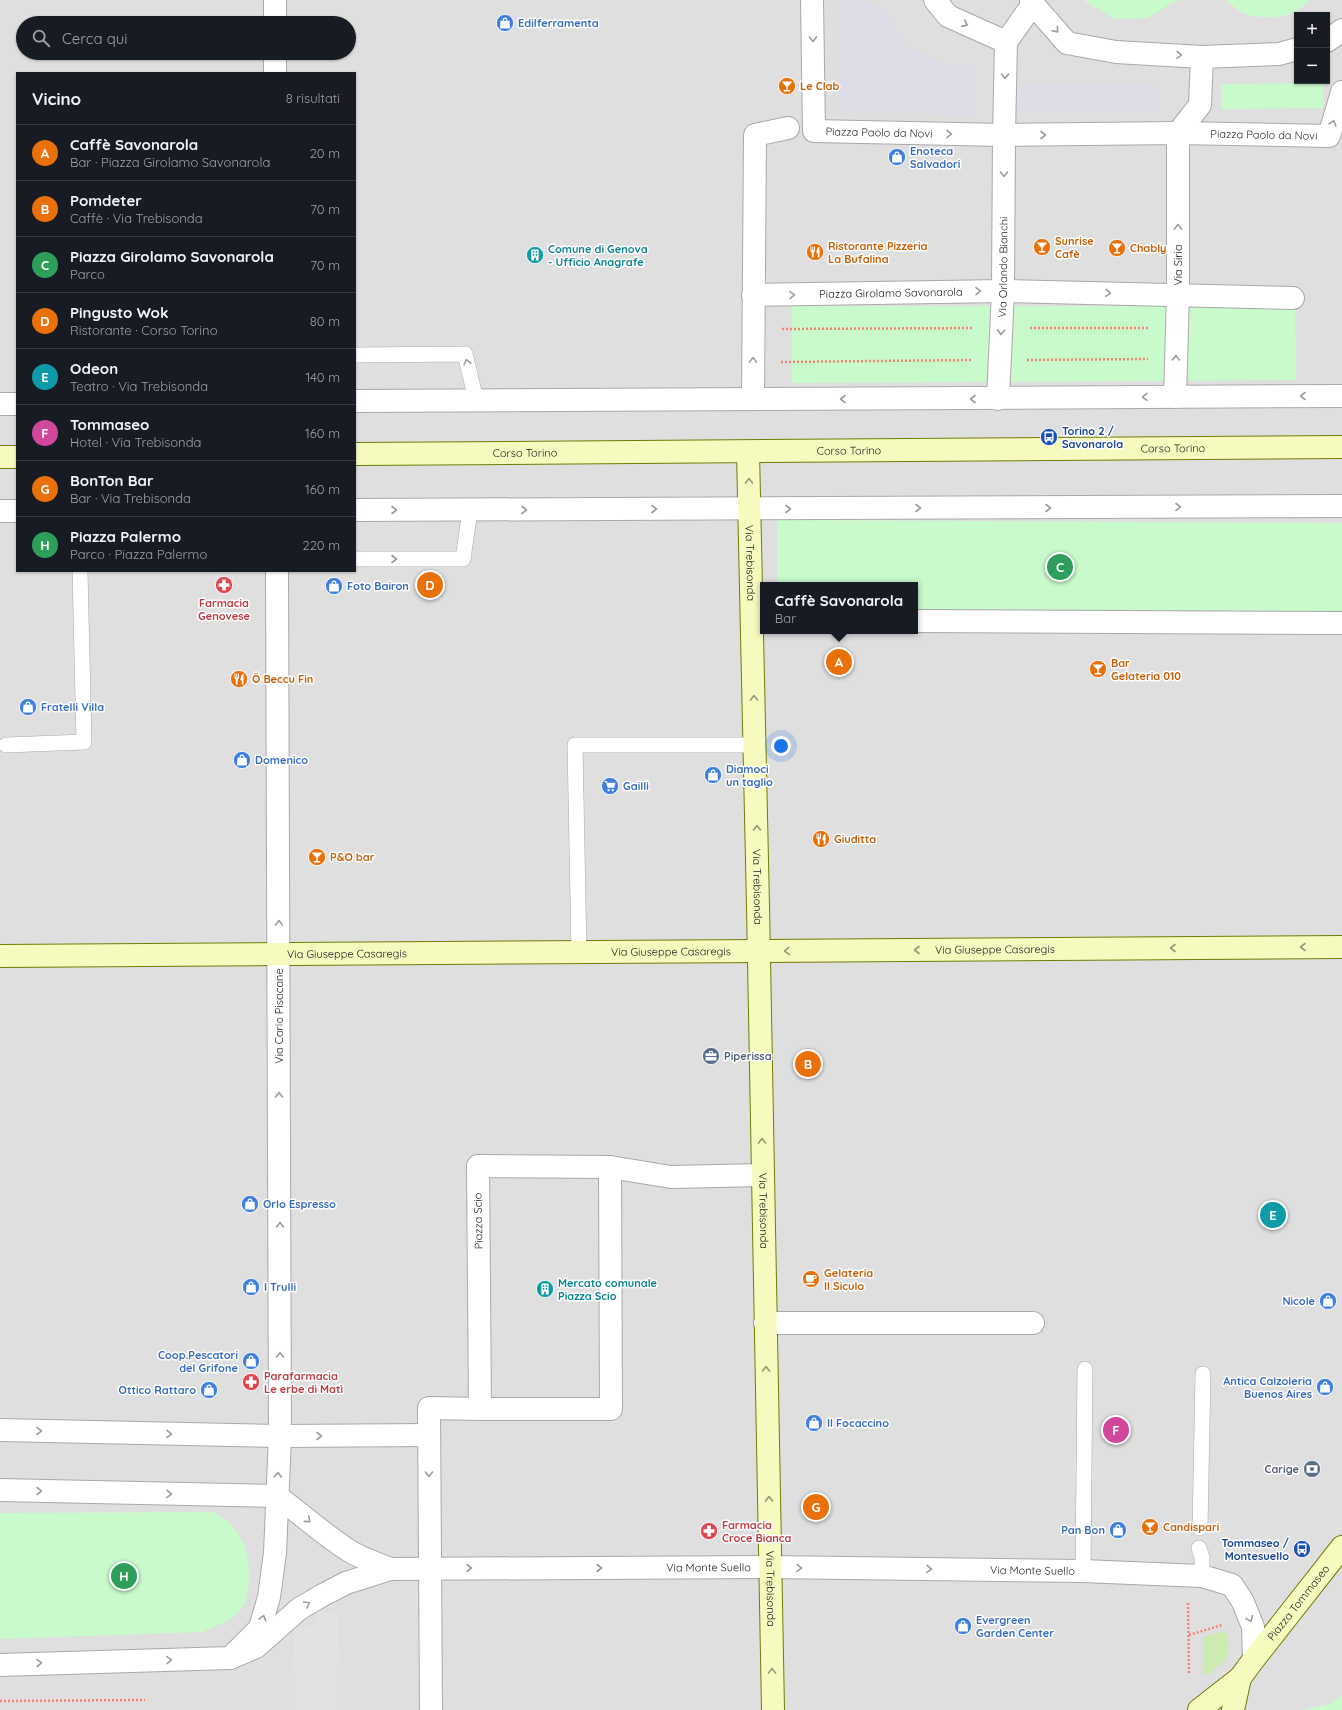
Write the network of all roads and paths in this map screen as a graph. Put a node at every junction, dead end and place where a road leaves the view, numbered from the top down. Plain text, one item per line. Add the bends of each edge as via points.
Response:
1 (275, 0) edge
2 (812, 0) edge
3 (935, 0) edge
4 (1032, 2) edge
5 (275, 16) edge
6 (1342, 30) edge
7 (1330, 39) edge
8 (1006, 42) junction
9 (1294, 50) edge
10 (1202, 57) junction
11 (275, 60) edge
12 (275, 72) edge
13 (1342, 92) edge
14 (788, 128) dead end
15 (1178, 133) junction
16 (1004, 135) junction
17 (1003, 291) junction
18 (1178, 294) junction
19 (753, 295) junction
20 (1293, 298) dead end
21 (1001, 328) junction
22 (1177, 328) junction
23 (753, 329) junction
24 (356, 355) edge
25 (1176, 358) junction
26 (999, 360) junction
27 (753, 362) junction
28 (1175, 396) junction
29 (1342, 396) edge
30 (753, 399) junction
31 (998, 399) junction
32 (476, 400) junction
33 (356, 401) edge
34 (0, 404) edge
35 (16, 404) edge
36 (1342, 447) edge
37 (748, 452) junction
38 (356, 454) edge
39 (16, 457) edge
40 (0, 458) edge
41 (1342, 506) edge
42 (750, 509) junction
43 (356, 510) edge
44 (470, 510) junction
45 (0, 511) edge
46 (16, 511) edge
47 (356, 559) edge
48 (80, 572) edge
49 (277, 572) edge
50 (918, 621) edge
51 (1342, 623) edge
52 (6, 745) dead end
53 (755, 745) junction
54 (1342, 947) edge
55 (759, 951) junction
56 (579, 952) junction
57 (278, 954) junction
58 (0, 956) edge
59 (610, 1167) junction
60 (763, 1175) junction
61 (766, 1323) junction
62 (1033, 1324) dead end
63 (1085, 1369) dead end
64 (1204, 1374) dead end
65 (480, 1409) junction
66 (0, 1430) edge
67 (428, 1435) junction
68 (280, 1436) junction
69 (0, 1490) edge
70 (277, 1496) junction
71 (1200, 1528) dead end
72 (1342, 1547) edge
73 (1199, 1548) dead end
74 (430, 1568) junction
75 (770, 1568) junction
76 (390, 1569) junction
77 (1083, 1571) junction
78 (1202, 1576) junction
79 (1232, 1585) joint
80 (1188, 1601) dead end
81 (1223, 1625) dead end
82 (1189, 1636) junction
83 (230, 1658) junction
84 (1254, 1659) junction
85 (0, 1665) edge
86 (1189, 1674) dead end
87 (1240, 1678) junction
88 (145, 1700) dead end
89 (0, 1701) edge
90 (431, 1710) edge
91 (773, 1710) edge
92 (1199, 1710) edge
93 (1233, 1710) edge

1 - 5 street
2 -> 16 street, Piazza Paolo da Novi via 814,132
3 -> 8 street via 948,16
4 - 8 street
4 -> 10 street via 1067,43 1116,52
6 - 7 street
8 -> 16 street
9 - 10 street via 1279,54
10 - 15 street via 1200,105
11 - 12 street
15 -> 13 street, Piazza Paolo da Novi via 1329,136
14 - 19 street via 755,135
16 -> 15 street, Piazza Paolo da Novi
18 -> 15 street, Via Siria
16 -> 17 street, Via Orlando Bianchi
17 -> 18 street, Piazza Girolamo Savonarola
19 -> 17 street, Piazza Girolamo Savonarola
17 - 21 street, Via Orlando Bianchi
18 - 20 street, Piazza Girolamo Savonarola
18 - 22 street, Via Siria
19 - 23 street
21 - 22 path
21 - 23 path
21 -> 26 street, Via Orlando Bianchi
25 -> 22 street, Via Siria
27 -> 23 street
32 -> 24 lane via 465,354
25 - 26 path
25 - 28 street, Via Siria
26 - 27 path
26 - 31 street, Via Orlando Bianchi
27 - 30 street
29 -> 28 street
28 -> 31 street
31 -> 30 street
30 - 32 street
32 - 33 street
34 - 35 street
36 - 37 street, Corso Torino
37 - 38 street, Corso Torino
42 -> 37 street, Via Trebisonda
39 - 40 street
42 -> 41 street
44 -> 42 street
53 -> 42 street, Via Trebisonda
43 -> 44 street
47 -> 44 lane via 463,559
45 - 46 street
48 - 52 lane via 84,742
57 -> 49 street, Via Carlo Pisacane
50 - 51 street
55 -> 53 street, Via Trebisonda
53 - 56 lane via 575,746
54 -> 55 street, Via Giuseppe Casaregis
55 - 56 street, Via Giuseppe Casaregis
60 -> 55 street, Via Trebisonda
56 - 57 street, Via Giuseppe Casaregis
57 - 58 street, Via Giuseppe Casaregis
68 -> 57 street, Via Carlo Pisacane
59 - 60 street, Piazza Scio via 671,1177
59 - 65 street via 612,1409
59 - 65 street, Piazza Scio via 478,1166
60 - 61 street, Via Trebisonda
61 - 62 street
75 -> 61 street, Via Trebisonda
63 - 77 lane, Via Monte Suello
64 - 71 lane
65 - 67 street via 429,1408
66 -> 68 street
68 -> 67 street
67 -> 74 street
70 -> 68 street, Via Carlo Pisacane
69 -> 70 street
70 -> 76 street via 350,1551
83 -> 70 street, Via Carlo Pisacane via 260,1628 267,1604 275,1553
72 - 84 street, Piazza Tommaseo
73 - 78 lane
74 -> 75 street, Via Monte Suello
74 - 76 street, Via Monte Suello
74 - 90 street
75 -> 77 street, Via Monte Suello
91 -> 75 street, Via Trebisonda
83 -> 76 street via 256,1647 299,1609 321,1596 346,1583
77 - 78 street, Via Monte Suello
78 - 79 street, Via Monte Suello
79 -> 84 street, Piazza Tommaseo via 1243,1602 1253,1627
80 - 82 path
81 - 82 path
82 - 86 path
85 -> 83 street
84 - 87 street, Piazza Tommaseo
87 - 92 street
87 - 93 street, Piazza Tommaseo
88 - 89 path

